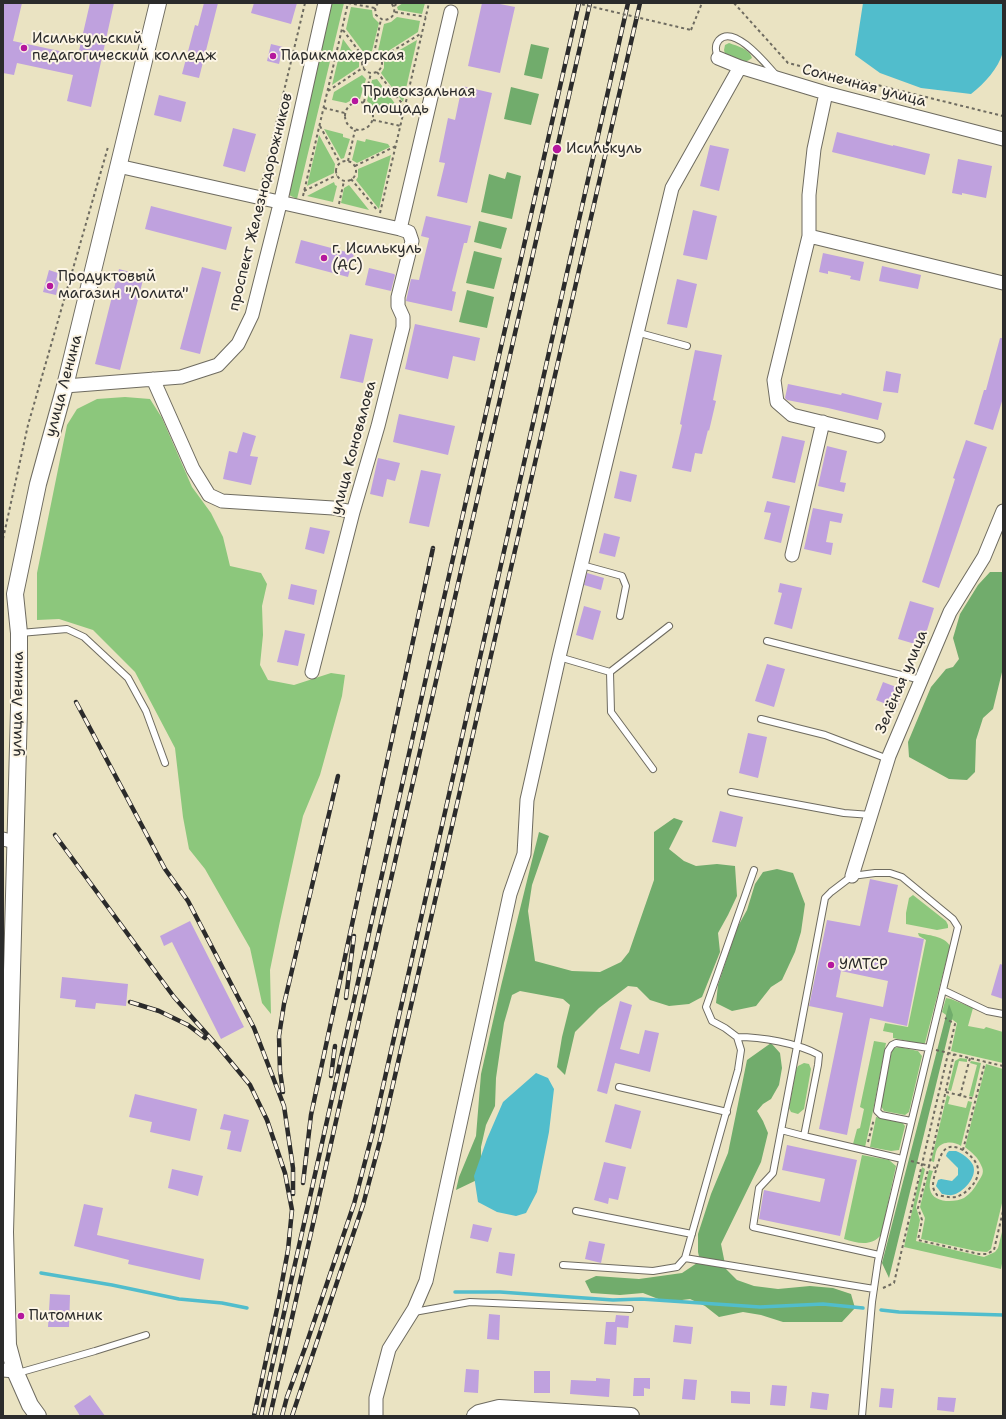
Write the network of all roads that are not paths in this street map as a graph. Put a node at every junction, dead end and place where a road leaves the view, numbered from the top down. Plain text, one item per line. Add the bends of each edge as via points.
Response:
1 (158, 3) edge
2 (325, 3) edge
3 (451, 12) dead end
4 (718, 58) joint
5 (740, 67) junction
6 (780, 79) junction
7 (826, 93) junction
8 (1003, 140) edge
9 (118, 166) junction
10 (280, 202) junction
11 (405, 231) junction
12 (809, 236) junction
13 (1003, 283) edge
14 (636, 332) junction
15 (687, 346) dead end
16 (153, 379) junction
17 (65, 386) junction
18 (823, 422) junction
19 (878, 436) dead end
20 (1003, 510) edge
21 (353, 512) junction
22 (792, 555) dead end
23 (582, 565) junction
24 (9, 593) edge
25 (620, 616) dead end
26 (669, 626) dead end
27 (19, 634) junction
28 (767, 641) dead end
29 (559, 657) junction
30 (312, 672) dead end
31 (610, 672) junction
32 (921, 680) junction
33 (761, 719) dead end
34 (888, 759) junction
35 (165, 763) dead end
36 (653, 769) dead end
37 (731, 792) dead end
38 (871, 815) junction
39 (9, 840) edge
40 (754, 870) dead end
41 (852, 876) junction
42 (7, 977) edge
43 (943, 990) junction
44 (1003, 1014) edge
45 (737, 1037) junction
46 (797, 1046) junction
47 (929, 1048) junction
48 (6, 1081) edge
49 (619, 1087) dead end
50 (727, 1112) junction
51 (911, 1121) junction
52 (781, 1130) junction
53 (804, 1136) junction
54 (902, 1159) junction
55 (576, 1211) dead end
56 (4, 1232) edge
57 (692, 1234) junction
58 (879, 1255) junction
59 (685, 1258) junction
60 (563, 1265) dead end
61 (874, 1289) junction
62 (630, 1309) dead end
63 (412, 1312) junction
64 (146, 1335) dead end
65 (11, 1372) edge
66 (38, 1416) edge
67 (376, 1416) edge
68 (475, 1416) edge
69 (632, 1416) edge
70 (862, 1416) edge

1 - 9 street, улица Ленина
2 - 10 street, проспект Железнодорожников
3 - 11 street, улица Коновалова
4 - 5 street, Солнечная улица
4 - 6 lane via 716,44 721,38 735,38 745,44
5 - 6 street, Солнечная улица
5 - 14 street via 672,188
6 - 7 street, Солнечная улица
7 - 8 street, Солнечная улица
7 - 12 street via 814,150 809,195
9 - 10 street
9 - 17 street, улица Ленина
10 - 11 street via 337,215 379,219
10 - 16 street, проспект Железнодорожников via 252,315 238,344 218,365 181,377
11 - 21 street, улица Коновалова via 412,241 398,297 403,328
12 - 13 street
12 - 18 street via 774,380 777,402 792,415
14 - 15 lane
14 - 23 street
16 - 17 street, проспект Железнодорожников
16 - 21 street via 193,469 209,495 222,501 333,508
17 - 24 street, улица Ленина
18 - 19 street
18 - 22 street
20 - 32 street, Зелёная улица via 984,557 950,612
21 - 30 street, улица Коновалова
23 - 25 lane via 622,576 626,586
23 - 29 street
24 - 27 street, улица Ленина
26 - 31 lane
27 - 35 lane via 66,629 84,637 128,678 146,711
27 - 39 street, улица Ленина via 19,708
28 - 32 lane
29 - 31 lane
29 - 63 street via 527,800 524,854 510,894 426,1281
31 - 36 lane via 611,712
32 - 34 street, Зелёная улица
33 - 34 lane via 825,735
34 - 38 street, Зелёная улица
37 - 38 lane via 844,814
38 - 41 street, Зелёная улица
39 - 42 street, улица Ленина
40 - 45 lane via 706,1007 712,1021
41 - 43 lane via 890,873 902,877 952,919 958,928
41 - 46 lane via 826,898
42 - 48 street, улица Ленина
43 - 44 lane via 988,1011
43 - 47 lane
45 - 46 lane via 755,1037
45 - 50 lane via 741,1050
46 - 52 lane
46 - 53 lane via 819,1055
47 - 51 lane
47 - 51 lane via 896,1043 888,1051 877,1111 882,1115
48 - 56 street, улица Ленина
49 - 50 lane
50 - 57 lane
51 - 54 lane
52 - 53 lane
52 - 58 lane via 773,1173 760,1188 753,1227
53 - 54 lane
54 - 58 lane
55 - 57 lane
56 - 65 street, улица Ленина
57 - 59 lane
58 - 61 lane
59 - 60 lane via 677,1267 653,1271
59 - 61 lane
61 - 70 lane
62 - 63 lane via 470,1302
63 - 67 street via 389,1349 376,1398
64 - 65 lane
65 - 66 street, улица Ленина
68 - 69 street via 499,1408

